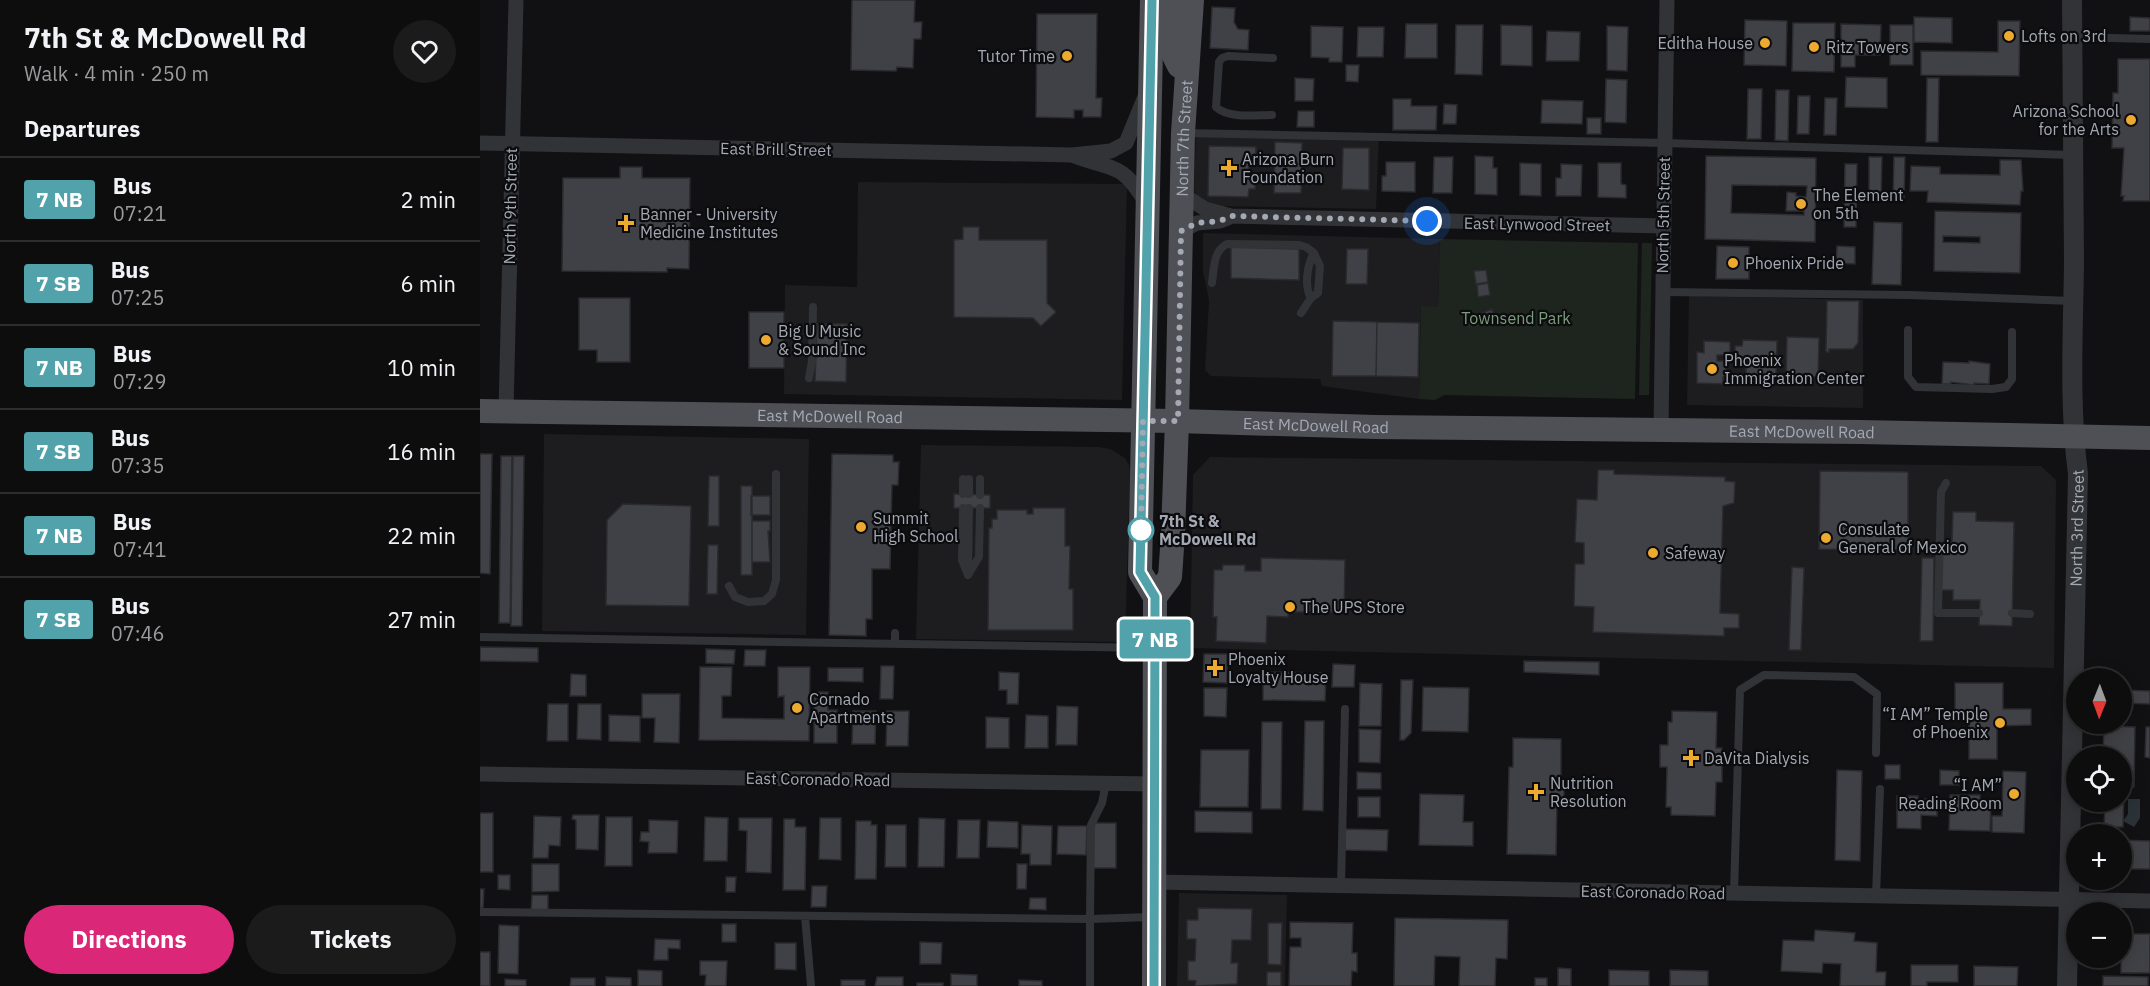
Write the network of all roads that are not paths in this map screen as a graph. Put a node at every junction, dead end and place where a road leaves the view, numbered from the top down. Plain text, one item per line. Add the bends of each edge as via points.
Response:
1 (516, 0) edge
2 (1152, 0) edge
3 (1171, 0) edge
4 (1192, 0) edge
5 (1667, 0) edge
6 (2072, 0) edge
7 (2073, 37) junction
8 (2150, 39) edge
9 (1274, 58) dead end
10 (1187, 74) junction
11 (1150, 80) junction
12 (1272, 115) dead end
13 (1183, 133) junction
14 (1664, 143) junction
15 (480, 144) edge
16 (512, 144) junction
17 (1072, 155) junction
18 (2074, 155) junction
19 (1182, 194) junction
20 (1148, 207) junction
21 (1231, 216) junction
22 (1663, 226) junction
23 (1181, 231) junction
24 (1212, 283) dead end
25 (1663, 292) junction
26 (2073, 301) junction
27 (813, 307) dead end
28 (1301, 313) dead end
29 (1908, 330) dead end
30 (2012, 332) dead end
31 (809, 378) dead end
32 (480, 411) edge
33 (506, 411) junction
34 (1143, 421) junction
35 (1178, 421) junction
36 (1661, 430) junction
37 (2073, 436) junction
38 (2150, 438) edge
39 (776, 474) dead end
40 (966, 479) dead end
41 (980, 479) dead end
42 (1946, 483) dead end
43 (966, 494) dead end
44 (980, 495) dead end
45 (966, 508) dead end
46 (980, 508) dead end
47 (729, 586) dead end
48 (1155, 597) junction
49 (1979, 614) dead end
50 (2012, 614) dead end
51 (2030, 614) dead end
52 (895, 633) dead end
53 (480, 637) edge
54 (895, 644) junction
55 (1155, 648) junction
56 (1345, 709) dead end
57 (1876, 753) dead end
58 (480, 774) edge
59 (1106, 783) junction
60 (1155, 784) junction
61 (1880, 789) dead end
62 (1155, 882) junction
63 (1341, 886) junction
64 (1734, 893) junction
65 (1876, 896) junction
66 (2068, 900) junction
67 (2150, 901) edge
68 (480, 912) edge
69 (805, 916) junction
70 (1155, 917) junction
71 (1090, 919) junction
72 (811, 986) edge
73 (1090, 986) edge
74 (1154, 986) edge
75 (2067, 986) edge

1 - 16 street, North 9th Street
2 - 11 main road
3 - 10 main road via 1174,56
4 - 10 main road, North 7th Street
5 - 14 street, North 5th Street
6 - 7 street, North 3rd Street
7 - 8 lane
7 - 18 street, North 3rd Street
9 - 12 lane via 1222,58 1216,107 1230,114
10 - 13 main road, North 7th Street
11 - 17 street, East Brill Street via 1126,143 1112,151
11 - 20 main road
13 - 14 lane
13 - 19 main road, North 7th Street
14 - 18 lane
14 - 22 street, North 5th Street
15 - 16 street, East Brill Street
16 - 17 street, East Brill Street
16 - 33 street, North 9th Street
17 - 20 street, East Brill Street via 1123,173
18 - 26 street, North 3rd Street
19 - 21 street, East Lynwood Street via 1204,209
19 - 23 main road, North 7th Street
20 - 34 main road
21 - 22 street, East Lynwood Street
21 - 23 street, East Lynwood Street via 1197,223
22 - 25 street, North 5th Street
23 - 35 main road, North 7th Street
24 - 28 lane via 1217,254 1227,243 1299,244 1314,253 1309,261 1311,298
25 - 26 lane
25 - 36 street, North 5th Street
26 - 37 street, North 3rd Street
27 - 31 lane
29 - 30 lane via 1908,376 1916,387 1992,389 2006,387 2012,379
32 - 33 main road, East McDowell Road
33 - 34 main road, East McDowell Road
34 - 35 main road, East McDowell Road
34 - 48 main road via 1140,572
35 - 36 main road, East McDowell Road
35 - 48 main road, North 7th Street via 1170,577
36 - 37 main road, East McDowell Road
37 - 38 main road, East McDowell Road
37 - 66 street, North 3rd Street via 2078,474
39 - 47 lane via 776,580 772,594 764,601 748,602 735,597
40 - 43 lane
41 - 44 lane
42 - 49 lane via 1941,492 1938,613
45 - 46 lane via 968,575 979,557
48 - 55 main road
50 - 51 lane
52 - 54 lane
53 - 54 lane
54 - 55 lane
55 - 60 main road
56 - 63 lane
57 - 64 lane via 1877,694 1854,677 1764,675 1740,690
58 - 59 street, East Coronado Road
59 - 60 street, East Coronado Road
59 - 71 lane via 1102,803 1090,825
60 - 62 main road
61 - 65 lane
62 - 63 street, East Coronado Road
62 - 70 main road
63 - 64 street, East Coronado Road
64 - 65 street, East Coronado Road
65 - 66 street, East Coronado Road
66 - 67 street, East Coronado Road
66 - 75 street, North 3rd Street
68 - 69 lane
69 - 71 lane
69 - 72 lane
70 - 71 lane
70 - 74 main road
71 - 73 lane

